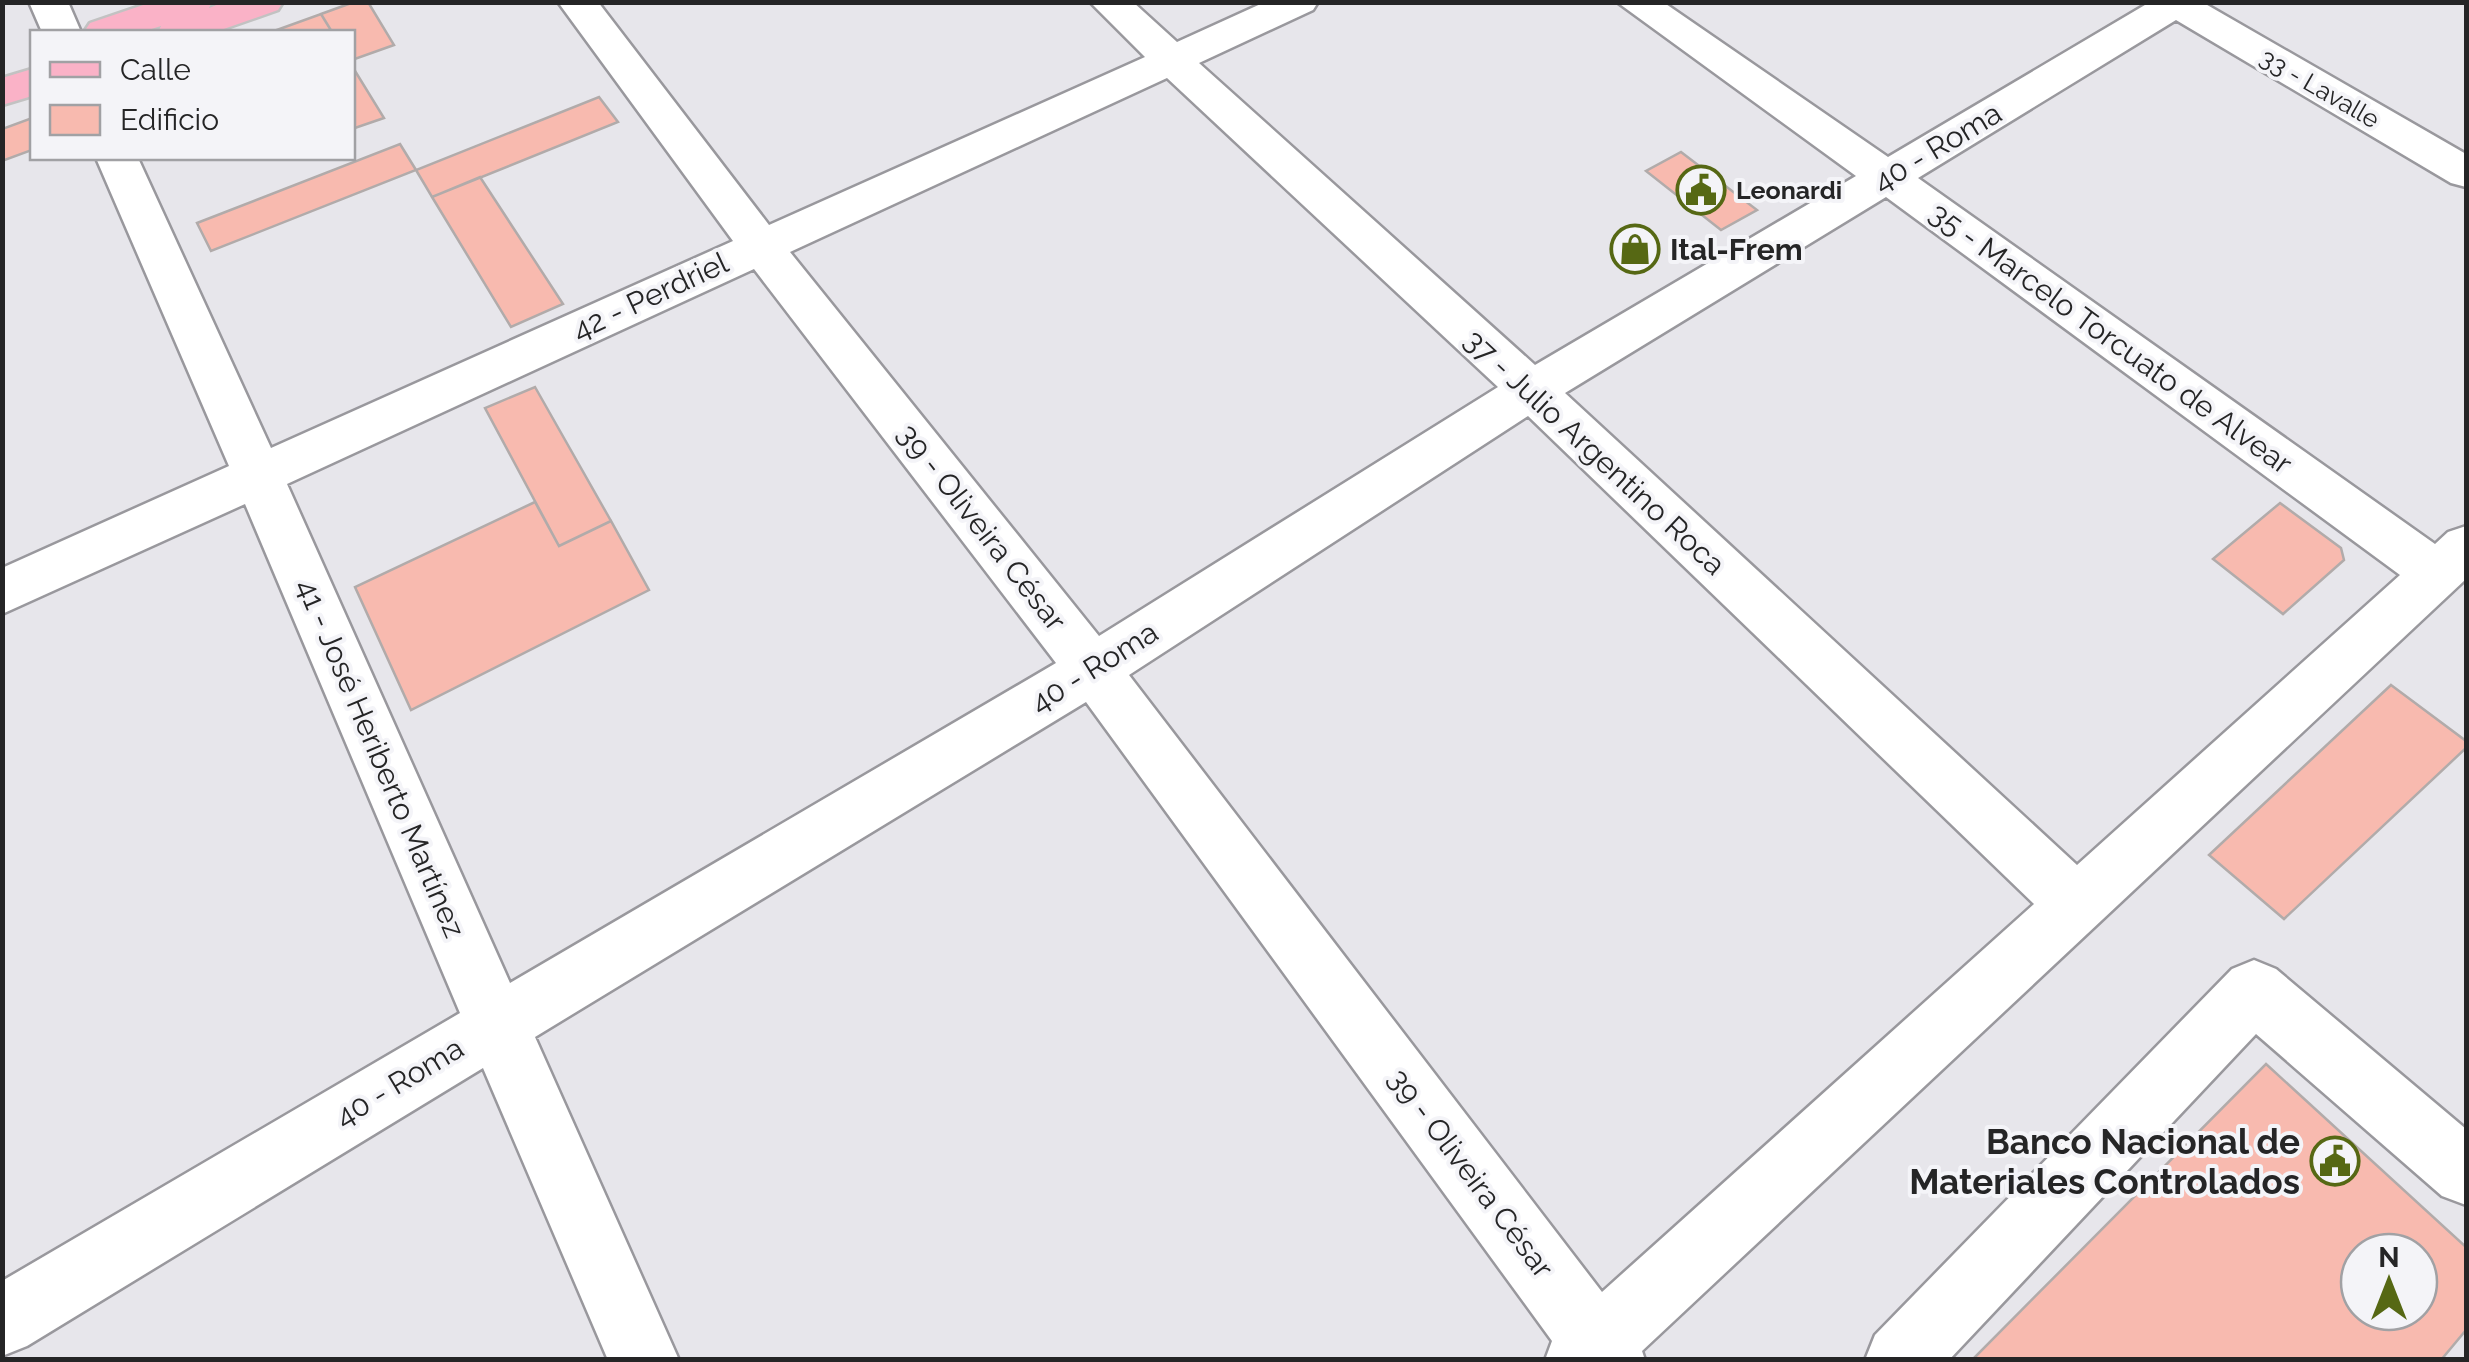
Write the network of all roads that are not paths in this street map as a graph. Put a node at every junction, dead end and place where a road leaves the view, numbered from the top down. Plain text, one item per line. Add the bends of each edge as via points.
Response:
1 (48, 2) edge
2 (193, 2) edge
3 (264, 2) edge
4 (577, 2) edge
5 (1109, 2) edge
6 (1300, 2) edge
7 (1636, 2) edge
8 (2176, 3) edge
9 (60, 30) edge
10 (110, 30) edge
11 (183, 30) edge
12 (30, 58) edge
13 (1173, 61) junction
14 (2, 67) edge
15 (30, 83) edge
16 (2, 92) edge
17 (118, 160) edge
18 (2466, 173) edge
19 (1887, 176) junction
20 (760, 246) junction
21 (1531, 390) junction
22 (260, 475) junction
23 (2452, 560) edge
24 (2, 592) edge
25 (1094, 668) junction
26 (2078, 906) junction
27 (494, 1024) junction
28 (2466, 1172) edge
29 (2, 1321) edge
30 (1596, 1354) edge
31 (644, 1360) edge
32 (1900, 1360) edge

1 - 9 street
2 - 10 main road
3 - 11 main road
4 - 20 street, 39 - Oliveira César
5 - 13 street, 37 - Julio Argentino Roca
6 - 13 street, 42 - Perdriel
7 - 19 street, 35 - Marcelo Torcuato de Alvear
8 - 18 street, 33 - Lavalle
8 - 19 street, 40 - Roma
12 - 14 main road
13 - 20 street, 42 - Perdriel
13 - 21 street, 37 - Julio Argentino Roca
15 - 16 main road
17 - 22 street, 41 - José Heriberto Martínez
19 - 21 street, 40 - Roma
19 - 23 street, 35 - Marcelo Torcuato de Alvear
20 - 22 street, 42 - Perdriel
20 - 25 street, 39 - Oliveira César
21 - 25 street, 40 - Roma
21 - 26 street, 37 - Julio Argentino Roca
22 - 24 street, 42 - Perdriel
22 - 27 street, 41 - José Heriberto Martínez
23 - 26 street
25 - 27 street, 40 - Roma
25 - 30 street, 39 - Oliveira César
26 - 30 street
27 - 29 street, 40 - Roma
27 - 31 street, 41 - José Heriberto Martínez
28 - 32 street via 2254,991

